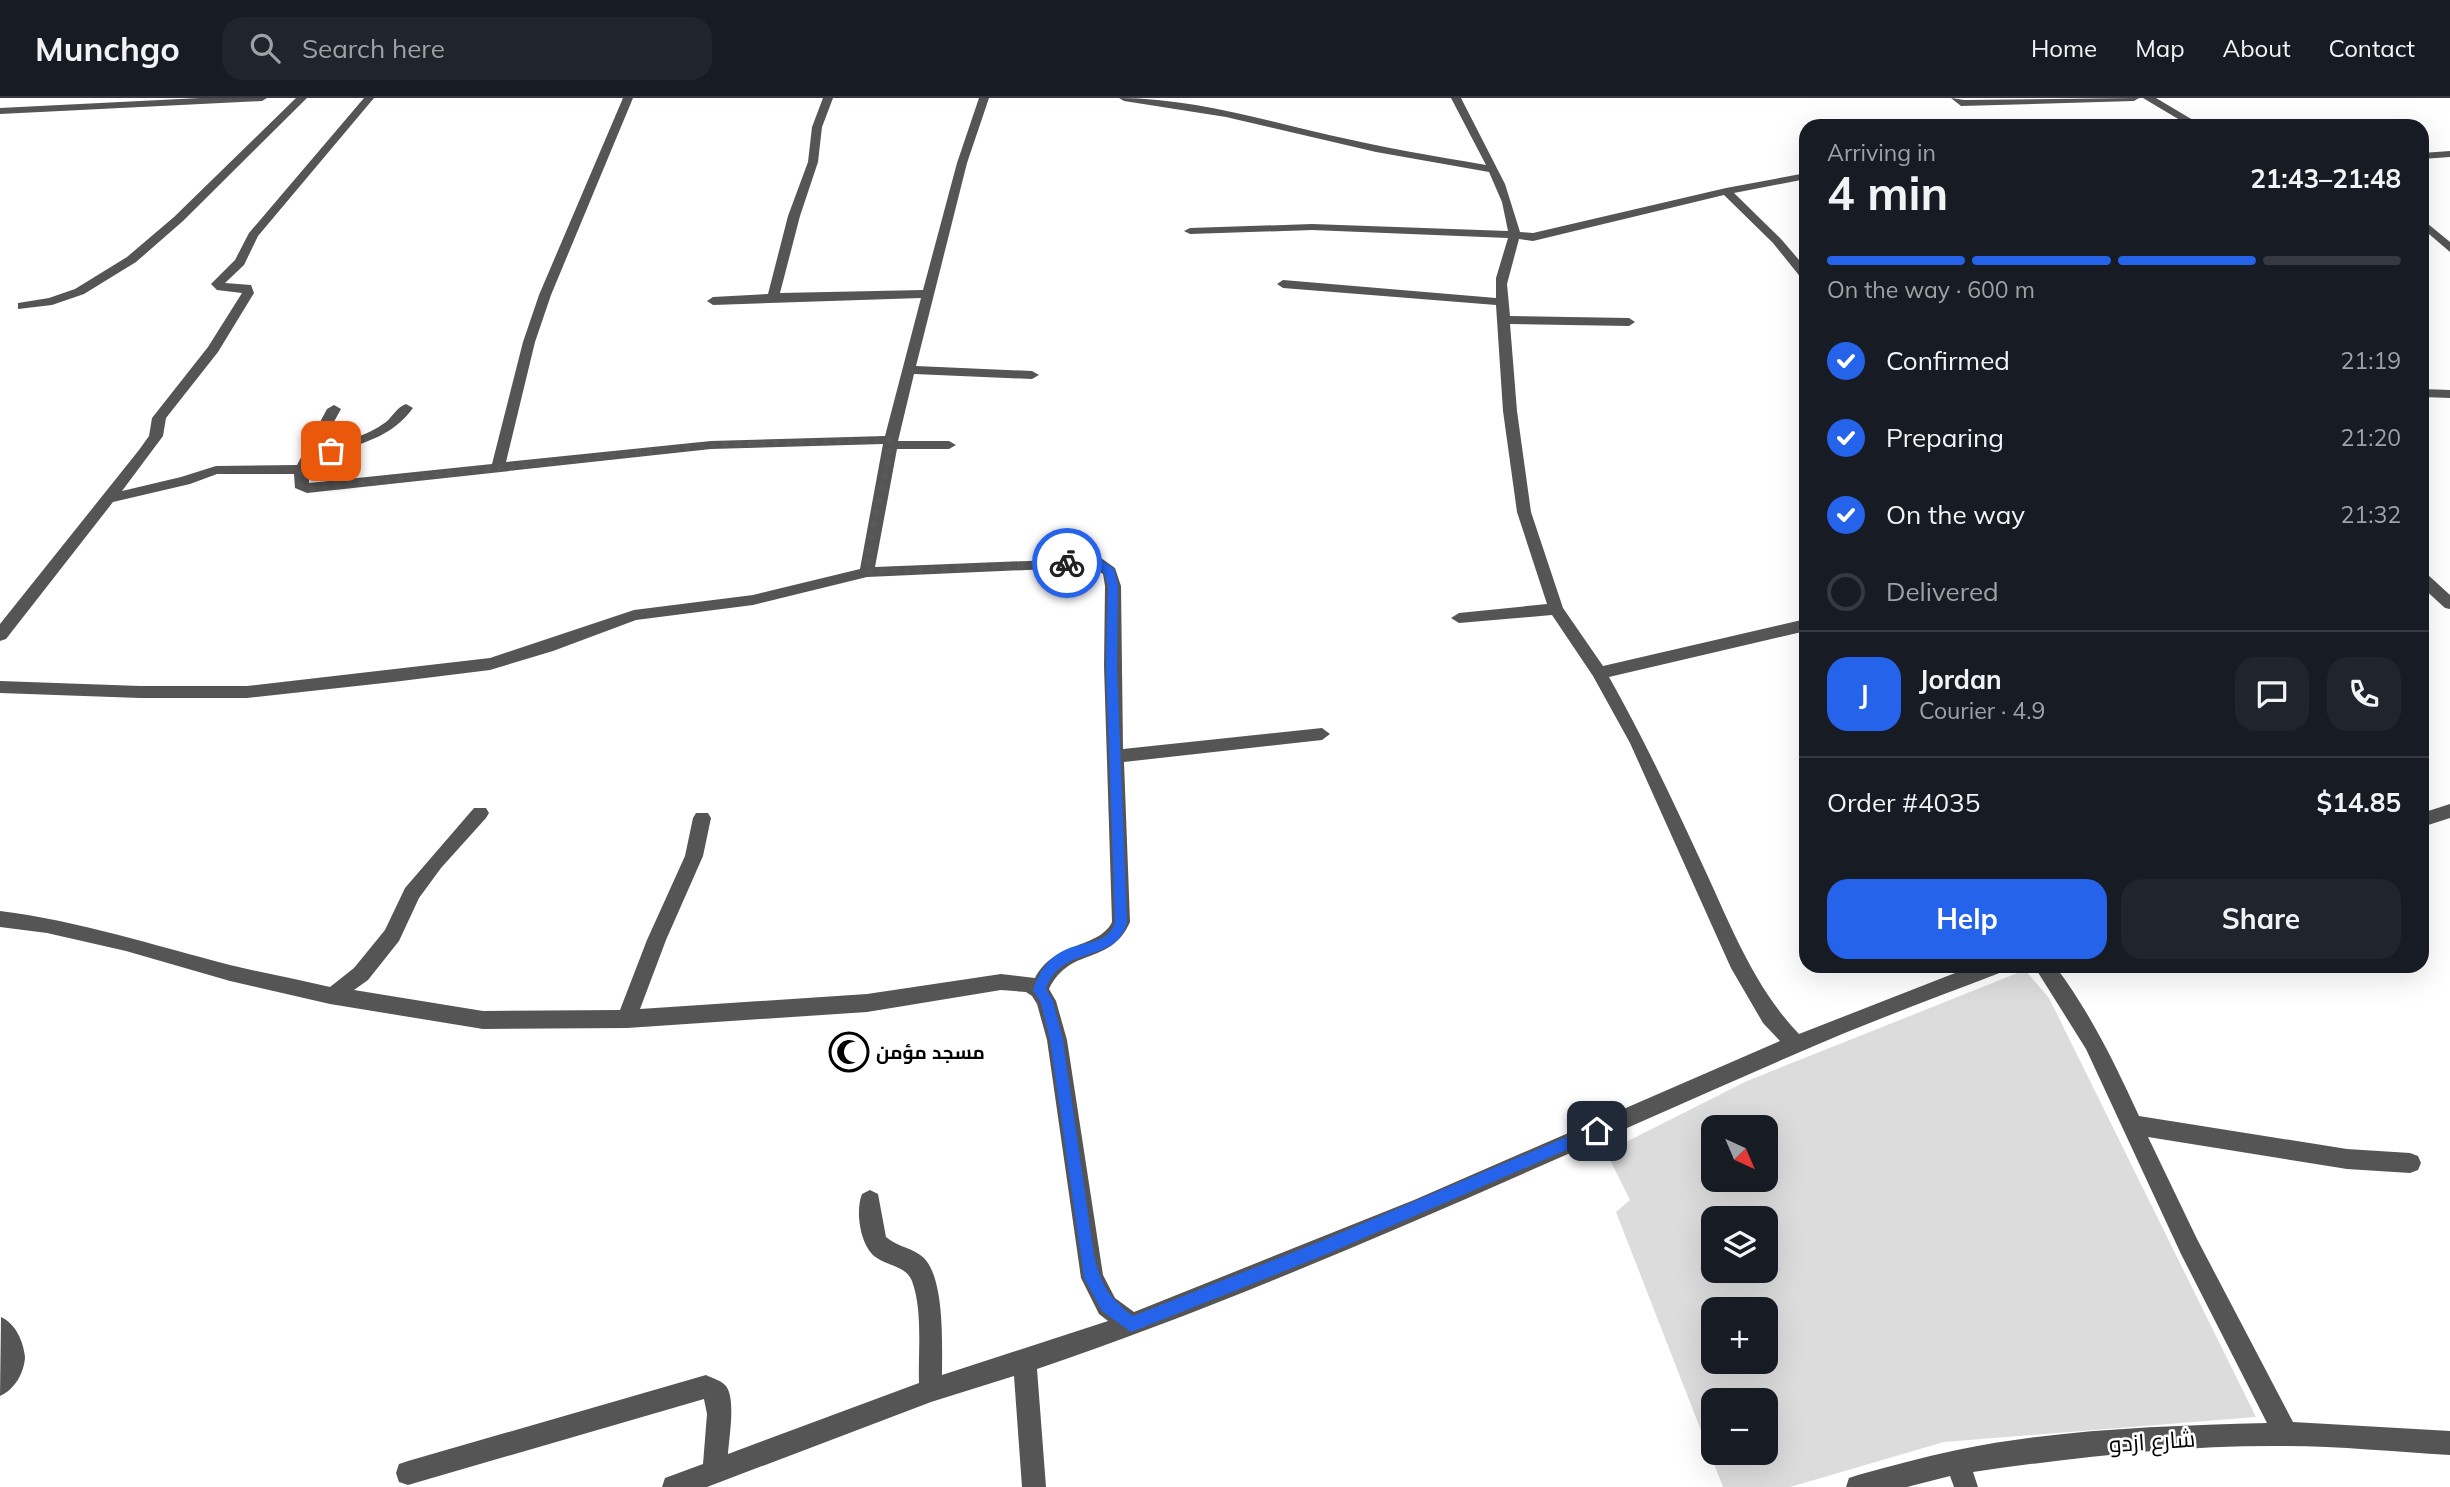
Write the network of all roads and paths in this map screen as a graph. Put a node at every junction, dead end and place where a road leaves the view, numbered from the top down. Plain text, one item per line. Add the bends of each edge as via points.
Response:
1 (262, 98) edge
2 (302, 98) edge
3 (369, 98) edge
4 (628, 98) edge
5 (828, 98) edge
6 (985, 98) edge
7 (1124, 98) edge
8 (1456, 98) edge
9 (1956, 98) edge
10 (2134, 98) edge
11 (2148, 98) edge
12 (0, 111) edge
13 (2186, 119) edge
14 (2450, 154) edge
15 (2429, 156) edge
16 (1491, 169) junction
17 (1799, 177) edge
18 (1726, 191) junction
19 (2429, 228) edge
20 (1189, 231) dead end
21 (1514, 235) junction
22 (2450, 248) edge
23 (1799, 268) edge
24 (1283, 284) dead end
25 (930, 294) junction
26 (773, 297) junction
27 (713, 301) dead end
28 (1503, 302) junction
29 (22, 306) dead end
30 (1504, 320) junction
31 (1629, 322) dead end
32 (910, 370) junction
33 (1032, 375) dead end
34 (2429, 393) edge
35 (2450, 394) edge
36 (406, 408) dead end
37 (334, 409) dead end
38 (891, 443) junction
39 (949, 445) dead end
40 (498, 467) junction
41 (302, 469) junction
42 (105, 499) junction
43 (867, 572) junction
44 (2429, 584) edge
45 (2450, 604) edge
46 (1556, 609) junction
47 (1459, 618) dead end
48 (1799, 627) edge
49 (0, 635) edge
50 (1599, 673) junction
51 (0, 687) edge
52 (1322, 734) dead end
53 (1115, 756) junction
54 (2450, 811) edge
55 (480, 813) dead end
56 (2429, 816) edge
57 (702, 818) dead end
58 (1, 920) edge
59 (1977, 973) edge
60 (2050, 973) edge
61 (1039, 990) junction
62 (334, 995) junction
63 (627, 1019) junction
64 (1796, 1044) junction
65 (2131, 1125) junction
66 (2410, 1163) dead end
67 (870, 1201) dead end
68 (1131, 1325) junction
69 (1, 1329) edge
70 (1025, 1361) junction
71 (0, 1384) edge
72 (931, 1390) junction
73 (2286, 1434) junction
74 (2450, 1443) edge
75 (1958, 1462) junction
76 (715, 1471) junction
77 (408, 1473) dead end
78 (674, 1487) edge
79 (1034, 1487) edge
80 (1858, 1487) edge
81 (1966, 1487) edge

1 - 12 street
2 - 29 street via 173,225 106,277 57,301
3 - 42 street via 217,284 247,288 248,293 213,349 159,418 156,436
4 - 40 street via 544,295
5 - 26 street
6 - 25 street via 962,163
7 - 16 street via 1226,114 1376,149
8 - 16 street
9 - 10 street via 1961,103
11 - 13 street
14 - 15 street
16 - 21 street via 1513,216
17 - 18 street
18 - 21 street via 1582,227 1533,237
18 - 23 street
19 - 22 street
20 - 21 street via 1312,227
21 - 28 street via 1503,267
24 - 28 street
25 - 26 street
25 - 32 street
26 - 27 street
28 - 30 street
30 - 31 street
30 - 46 street via 1524,512
32 - 33 street
32 - 38 street
34 - 35 street
36 - 41 street via 379,433 331,451
37 - 41 street
38 - 39 street
38 - 40 street via 711,445
38 - 43 street
40 - 41 street via 307,488 300,485
41 - 42 street via 216,470
42 - 49 street
43 - 51 street via 762,598 634,615 547,648 490,664 441,671 247,692
43 - 53 street via 1086,562 1104,565 1113,586
44 - 45 street
46 - 47 street
46 - 50 street
48 - 50 street
50 - 64 street via 1673,815 1738,962 1770,1017
52 - 53 street
53 - 61 street via 1118,932 1110,941 1068,954 1055,963
54 - 56 street
55 - 62 street via 412,893 392,935 361,974
57 - 63 street via 692,863
58 - 62 street via 47,925
59 - 64 street
60 - 65 street via 2067,995
61 - 63 street via 1029,984 1000,982 867,1003
61 - 68 street via 1056,1040 1092,1278 1107,1306
62 - 63 street via 483,1020
64 - 68 street via 1422,1207
65 - 66 street via 2347,1159
65 - 73 street via 2202,1276
67 - 72 street via 875,1240 884,1251 916,1265 922,1274
68 - 70 street
69 - 71 street via 12,1344 13,1359 12,1372
70 - 72 street
70 - 79 street
72 - 76 street
73 - 74 street, شارع ازدو
73 - 75 street, شارع ازدو via 2063,1447
75 - 80 street, شارع ازدو
75 - 81 street
76 - 77 street via 717,1394 706,1387
76 - 78 street

